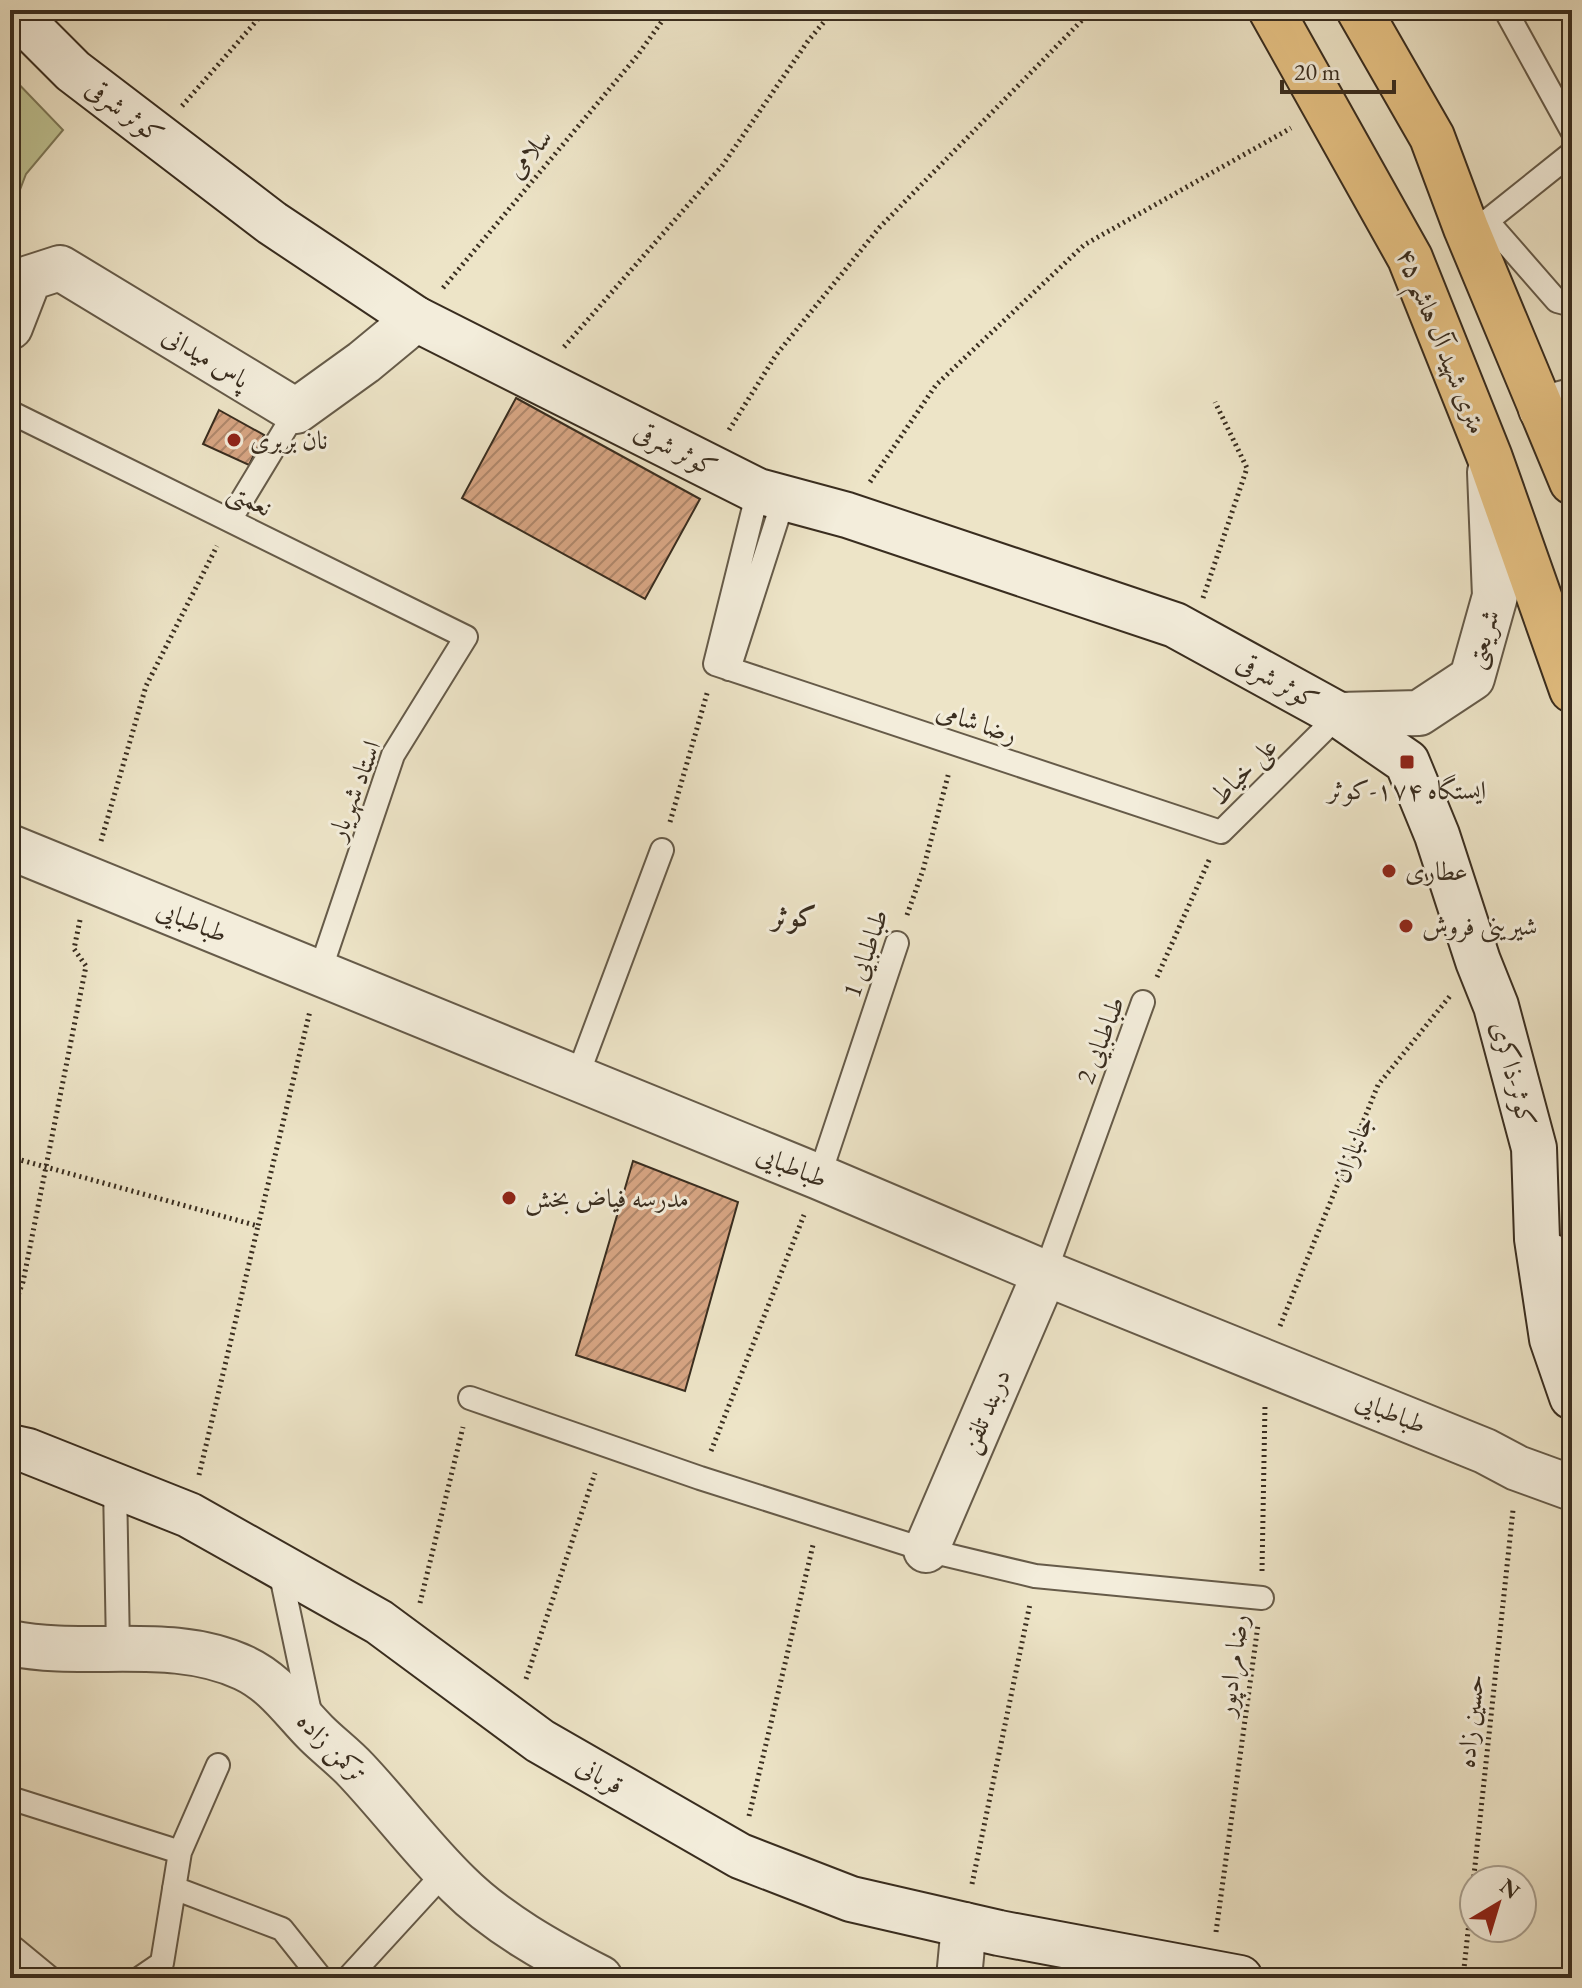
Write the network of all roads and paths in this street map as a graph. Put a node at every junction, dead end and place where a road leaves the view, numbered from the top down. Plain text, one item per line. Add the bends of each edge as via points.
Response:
1 (12, 10) edge
2 (266, 10) edge
3 (670, 10) edge
4 (834, 10) edge
5 (1092, 10) edge
6 (1271, 10) edge
7 (1359, 10) edge
8 (1508, 15) dead end
9 (1326, 108) junction
10 (1572, 131) edge
11 (156, 135) junction
12 (1572, 153) edge
13 (1477, 225) junction
14 (1572, 305) edge
15 (416, 319) junction
16 (10, 327) edge
17 (537, 378) junction
18 (1215, 402) dead end
19 (1556, 405) edge
20 (296, 411) junction
21 (10, 412) edge
22 (1490, 458) junction
23 (707, 465) junction
24 (1572, 482) edge
25 (771, 495) junction
26 (847, 515) junction
27 (230, 520) junction
28 (1189, 632) junction
29 (466, 637) joint
30 (722, 667) junction
31 (1572, 690) edge
32 (1339, 715) junction
33 (956, 745) junction
34 (1407, 762) joint
35 (1221, 832) junction
36 (10, 847) edge
37 (662, 850) joint
38 (90, 879) junction
39 (897, 943) joint
40 (1478, 961) junction
41 (319, 974) junction
42 (1143, 1002) joint
43 (577, 1077) junction
44 (10, 1157) edge
45 (44, 1166) junction
46 (819, 1177) junction
47 (258, 1226) junction
48 (1554, 1246) edge
49 (1045, 1273) junction
50 (10, 1317) edge
51 (1265, 1361) junction
52 (1572, 1397) edge
53 (470, 1398) joint
54 (605, 1445) junction
55 (10, 1447) edge
56 (1517, 1468) junction
57 (700, 1478) junction
58 (115, 1485) junction
59 (1572, 1488) edge
60 (189, 1515) junction
61 (820, 1516) junction
62 (926, 1550) junction
63 (279, 1565) junction
64 (1035, 1576) junction
65 (1262, 1598) junction
66 (10, 1643) edge
67 (410, 1645) junction
68 (118, 1648) junction
69 (512, 1720) junction
70 (314, 1731) junction
71 (218, 1765) dead end
72 (10, 1798) edge
73 (180, 1852) junction
74 (740, 1856) junction
75 (446, 1871) junction
76 (174, 1888) junction
77 (964, 1925) junction
78 (10, 1945) edge
79 (580, 1973) edge
80 (1225, 1975) edge
81 (50, 1978) edge
82 (140, 1978) edge
83 (321, 1978) edge
84 (348, 1978) edge
85 (959, 1978) edge
86 (1463, 1978) edge

1 - 11 street, کوثر شرقی via 73,71
2 - 11 path
3 - 15 path, سلامی
4 - 17 path via 722,166
5 - 23 path via 879,228 776,355
6 - 9 main road, ۴۵ متری شهید آل هاشم
7 - 13 main road
8 - 10 lane
9 - 22 main road, ۴۵ متری شهید آل هاشم via 1410,258
9 - 26 path via 1084,245 936,385
11 - 15 street, کوثر شرقی via 272,223
12 - 13 lane
13 - 14 lane via 1557,301
13 - 19 main road
15 - 17 street, کوثر شرقی
15 - 20 street
16 - 20 street, پاس میدانی via 29,278 60,268
17 - 23 street, کوثر شرقی
18 - 28 path via 1247,468
19 - 24 main road
20 - 27 lane
21 - 27 lane, نعمتی
22 - 31 main road, ۴۵ متری شهید آل هاشم
22 - 32 street, شریعتی via 1495,596 1472,678 1419,713
23 - 25 street, کوثر شرقی
25 - 26 street, کوثر شرقی
25 - 30 lane
26 - 28 street, کوثر شرقی
27 - 29 lane, نعمتی
27 - 38 path via 146,686
28 - 32 street, کوثر شرقی
29 - 41 lane, استاد شهریار via 393,755
30 - 33 lane, رضا شامی
30 - 37 path
32 - 34 street, کوثر شرقی
32 - 35 lane, علی خیاط
33 - 35 lane, رضا شامی
33 - 39 path, طباطبایی 1 via 923,870
34 - 40 street, کوثر-ذاکری
35 - 42 path, طباطبایی 2
36 - 38 street, طباطبایی
37 - 43 lane
38 - 41 street, طباطبایی
38 - 45 path via 74,949 86,966
39 - 46 lane, طباطبایی 1
40 - 48 street, کوثر-ذاکری via 1496,1006 1534,1148
40 - 51 path, جانبازان via 1378,1085
41 - 43 street, طباطبایی
41 - 47 path
42 - 49 lane, طباطبایی 2
43 - 46 street, طباطبایی
44 - 45 path
45 - 47 path
45 - 50 path via 23,1282
46 - 49 street, طباطبایی
46 - 57 path
47 - 60 path
48 - 52 street, کوثر-ذاکری via 1552,1339
49 - 51 street, طباطبایی
49 - 62 street, دربند تلفن
51 - 56 street, طباطبایی
51 - 65 path, رضا مرادپور
53 - 54 lane
53 - 67 path
54 - 57 lane
54 - 69 path
55 - 58 street, قربانی
56 - 59 street, طباطبایی
56 - 86 path, حسین زاده
57 - 61 lane
58 - 60 street, قربانی
58 - 68 lane
60 - 63 street, قربانی
61 - 62 lane
61 - 74 path
62 - 64 lane
63 - 67 street, قربانی
63 - 70 lane
64 - 65 lane
64 - 77 path
65 - 80 path, رضا مرادپور
66 - 68 street, ترکمن زاده via 70,1651
67 - 69 street, قربانی
68 - 70 street, ترکمن زاده via 209,1655 247,1669 282,1694
69 - 74 street, قربانی
70 - 75 street, ترکمن زاده via 356,1769
71 - 73 lane
72 - 73 lane
73 - 76 lane
74 - 77 street, قربانی via 851,1899
75 - 79 street, ترکمن زاده via 522,1935
75 - 84 lane
76 - 82 lane via 162,1963
76 - 83 lane via 282,1929
77 - 80 street, قربانی
77 - 85 street
78 - 81 lane

